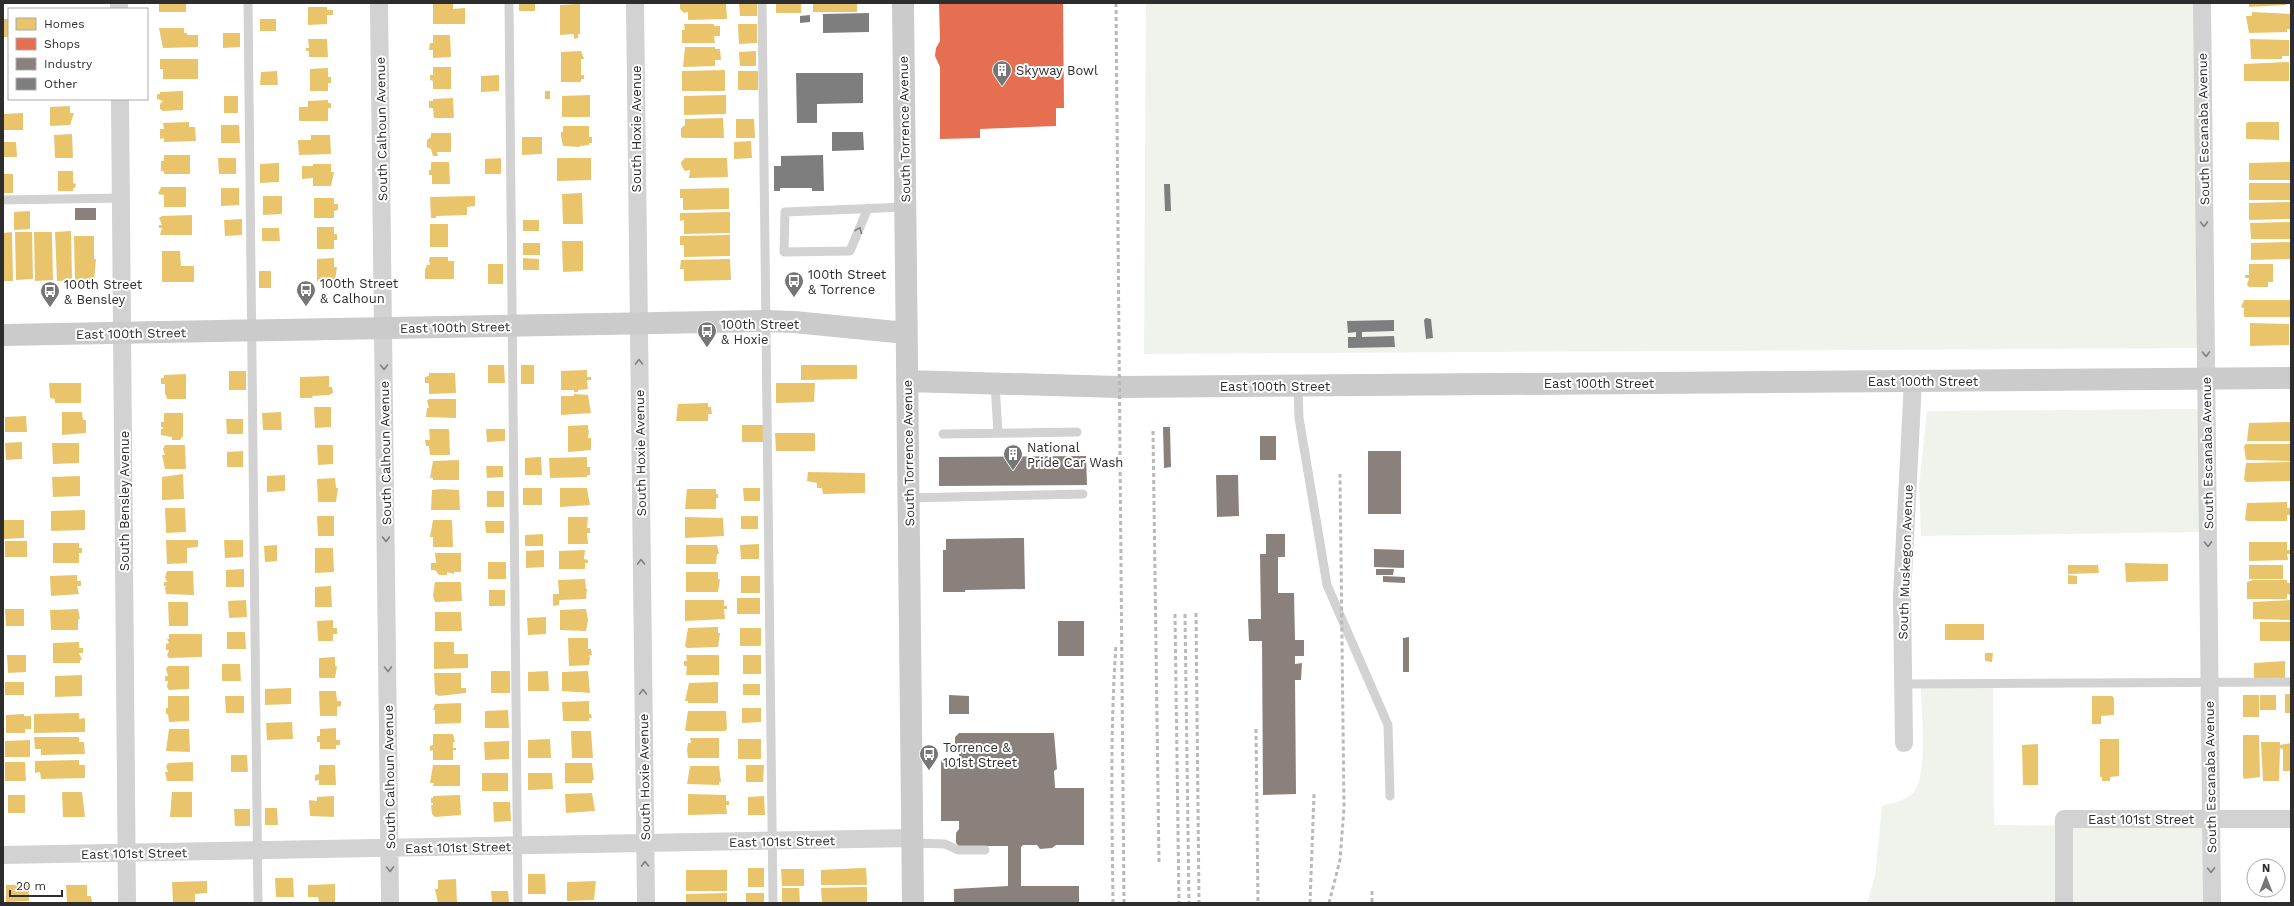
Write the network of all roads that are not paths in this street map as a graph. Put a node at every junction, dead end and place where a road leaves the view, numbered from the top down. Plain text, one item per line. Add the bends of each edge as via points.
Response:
1 (248, 3) edge
2 (379, 3) edge
3 (509, 3) edge
4 (635, 3) edge
5 (762, 3) edge
6 (903, 3) edge
7 (2202, 3) edge
8 (120, 100) edge
9 (121, 198) junction
10 (3, 200) edge
11 (905, 207) junction
12 (868, 208) junction
13 (766, 321) junction
14 (638, 323) junction
15 (512, 326) junction
16 (384, 328) junction
17 (252, 330) junction
18 (123, 333) junction
19 (906, 333) junction
20 (3, 335) edge
21 (2291, 378) edge
22 (2206, 379) junction
23 (907, 381) junction
24 (1913, 381) junction
25 (995, 384) junction
26 (1298, 386) junction
27 (1077, 432) dead end
28 (998, 433) junction
29 (943, 434) dead end
30 (1083, 494) dead end
31 (908, 498) junction
32 (2209, 682) junction
33 (2291, 682) edge
34 (1903, 684) junction
35 (1904, 743) dead end
36 (1390, 796) dead end
37 (2211, 819) junction
38 (2291, 819) edge
39 (772, 841) junction
40 (912, 841) junction
41 (645, 843) junction
42 (518, 846) junction
43 (390, 848) junction
44 (985, 850) dead end
45 (258, 851) junction
46 (126, 853) junction
47 (3, 855) edge
48 (127, 903) edge
49 (258, 903) edge
50 (390, 903) edge
51 (518, 903) edge
52 (646, 903) edge
53 (772, 903) edge
54 (913, 903) edge
55 (2064, 903) edge
56 (2212, 903) edge

1 - 17 lane
2 - 16 street, South Calhoun Avenue
3 - 15 lane
4 - 14 street, South Hoxie Avenue
5 - 13 lane
6 - 11 main road, South Torrence Avenue
7 -> 22 street, South Escanaba Avenue
8 - 9 street, South Bensley Avenue
9 - 10 lane
9 - 18 street, South Bensley Avenue
11 - 12 lane
11 - 19 main road, South Torrence Avenue
12 -> 12 lane via 785,212 784,252 850,251
13 - 14 main road, East 100th Street
13 - 19 main road, East 100th Street
13 - 39 lane
14 - 15 main road, East 100th Street
41 -> 14 street, South Hoxie Avenue
15 - 16 main road, East 100th Street
15 - 42 lane
16 - 17 main road, East 100th Street
16 -> 43 street, South Calhoun Avenue
17 - 18 main road, East 100th Street
17 - 45 lane
18 - 20 main road, East 100th Street
18 - 46 street, South Bensley Avenue
19 - 23 main road, South Torrence Avenue
21 - 22 main road, East 100th Street
22 - 24 main road, East 100th Street
22 -> 32 street, South Escanaba Avenue
23 - 25 main road, East 100th Street
23 - 31 main road, South Torrence Avenue
24 - 26 main road, East 100th Street
24 - 34 street, South Muskegon Avenue via 1902,596
25 - 26 main road, East 100th Street via 1119,387
25 - 28 lane
26 - 36 lane via 1299,418 1327,585 1388,725
27 - 28 lane
28 - 29 lane
30 - 31 lane
31 - 40 main road, South Torrence Avenue
32 - 33 lane
32 - 34 lane
32 - 37 street, South Escanaba Avenue
34 - 35 street, South Muskegon Avenue
37 - 38 street, East 101st Street
37 - 55 street, East 101st Street via 2064,820
37 -> 56 street, South Escanaba Avenue
39 - 40 street, East 101st Street
39 - 41 street, East 101st Street
39 - 53 lane
40 - 44 lane via 945,844 958,850
40 - 54 main road, South Torrence Avenue
41 - 42 street, East 101st Street
52 -> 41 street, South Hoxie Avenue
42 - 43 street, East 101st Street
42 - 51 lane
43 - 45 street, East 101st Street
43 -> 50 street, South Calhoun Avenue
45 - 46 street, East 101st Street
45 - 49 lane
46 - 47 street, East 101st Street
46 - 48 street, South Bensley Avenue

